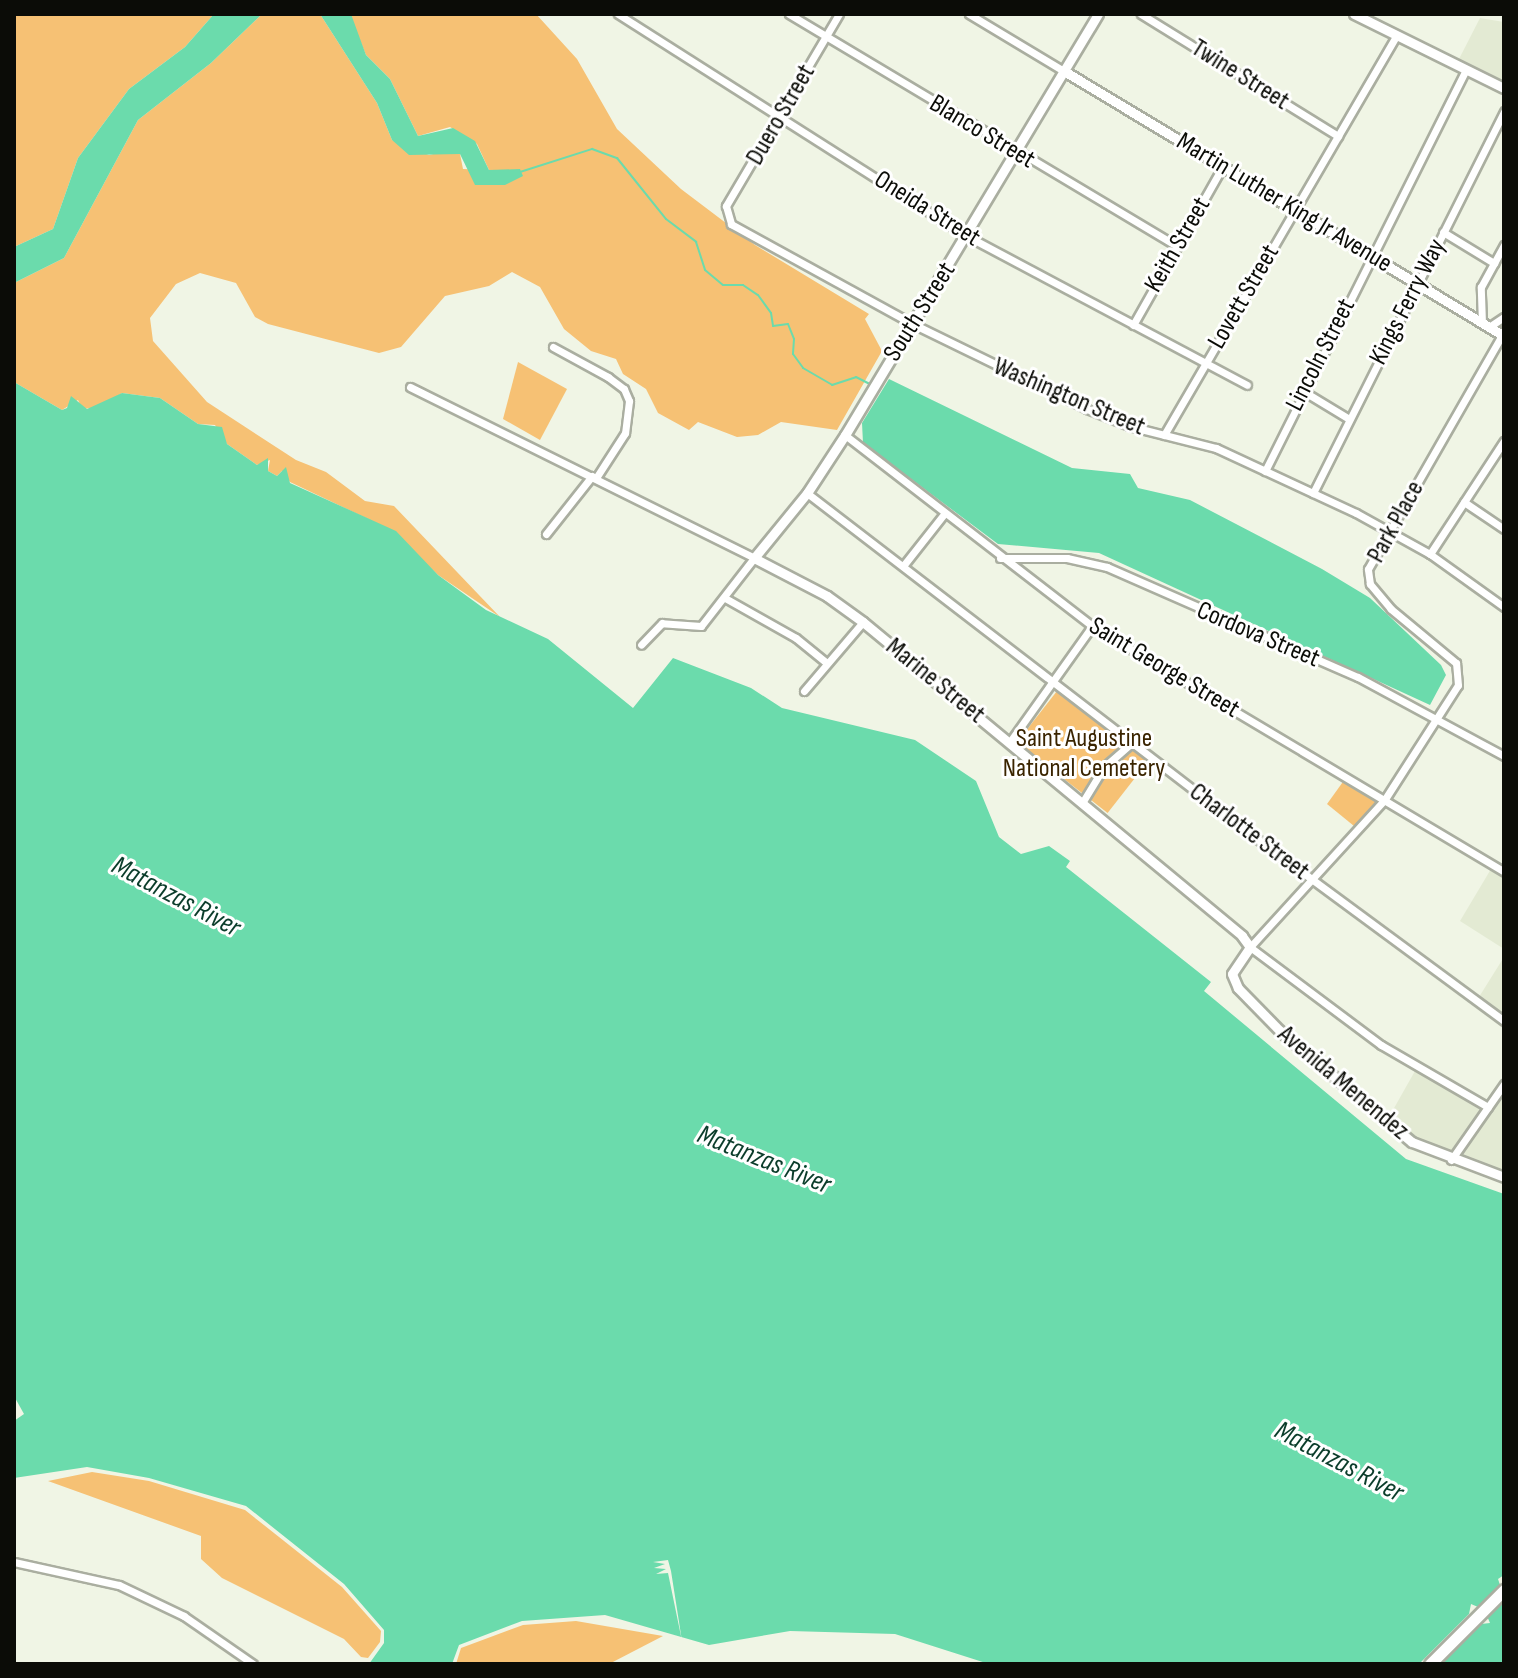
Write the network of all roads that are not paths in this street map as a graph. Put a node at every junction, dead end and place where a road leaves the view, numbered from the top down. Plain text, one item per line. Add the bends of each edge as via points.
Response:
1 (618, 14) edge
2 (789, 14) edge
3 (839, 14) edge
4 (969, 14) edge
5 (1098, 14) edge
6 (1141, 14) edge
7 (1354, 14) edge
8 (1397, 35) junction
9 (826, 38) junction
10 (1466, 69) junction
11 (1064, 71) junction
12 (1504, 88) edge
13 (1504, 111) edge
14 (781, 116) junction
15 (1338, 136) junction
16 (1018, 154) junction
17 (1223, 166) junction
18 (1296, 209) junction
19 (726, 216) joint
20 (1443, 232) junction
21 (967, 236) junction
22 (1504, 245) edge
23 (1177, 246) junction
24 (1372, 255) junction
25 (1494, 263) junction
26 (1417, 283) junction
27 (1504, 317) edge
28 (913, 324) junction
29 (1133, 325) junction
30 (1486, 325) junction
31 (1503, 335) edge
32 (553, 347) dead end
33 (1207, 361) junction
34 (1247, 385) dead end
35 (410, 387) dead end
36 (1303, 391) junction
37 (1349, 419) junction
38 (845, 435) junction
39 (1164, 435) junction
40 (1504, 441) edge
41 (1265, 471) junction
42 (594, 477) junction
43 (807, 493) junction
44 (1313, 493) junction
45 (1464, 502) junction
46 (944, 514) junction
47 (1504, 529) edge
48 (1389, 531) junction
49 (546, 534) dead end
50 (1430, 554) junction
51 (754, 558) junction
52 (1000, 558) junction
53 (903, 566) junction
54 (725, 598) junction
55 (1504, 607) edge
56 (863, 622) junction
57 (1092, 626) junction
58 (641, 645) dead end
59 (827, 663) junction
60 (1054, 682) junction
61 (804, 691) dead end
62 (1439, 721) junction
63 (1009, 743) junction
64 (1132, 743) junction
65 (1504, 756) edge
66 (1385, 799) junction
67 (1082, 803) junction
68 (1504, 872) edge
69 (1311, 879) junction
70 (1250, 947) junction
71 (1504, 1021) edge
72 (1504, 1085) edge
73 (1488, 1107) junction
74 (1451, 1160) junction
75 (1504, 1177) edge
76 (14, 1562) edge
77 (1504, 1590) edge
78 (253, 1664) edge
79 (1430, 1664) edge

1 - 14 street, Oneida Street
2 - 9 street, Blanco Street
3 - 9 street, Duero Street
4 - 11 street
5 - 11 street, South Street
6 - 15 street, Twine Street
7 - 8 street
8 - 10 street
8 - 15 street, Lovett Street
9 - 14 street, Duero Street
9 - 16 street, Blanco Street
10 - 12 street
10 - 24 street, Lincoln Street
11 - 16 street, South Street
11 - 17 street, Martin Luther King Jr Avenue
13 - 20 street, Kings Ferry Way
14 - 19 street, Duero Street via 726,206
14 - 21 street, Oneida Street
15 - 18 street, Lovett Street
16 - 21 street, South Street
16 - 23 street, Blanco Street
17 - 18 street, Martin Luther King Jr Avenue
17 - 23 street, Keith Street
18 - 24 street, Martin Luther King Jr Avenue
18 - 33 street, Lovett Street
19 - 28 street, Washington Street via 743,231
20 - 25 street
20 - 26 street, Kings Ferry Way
21 - 28 street, South Street
21 - 29 street, Oneida Street
22 - 25 street
23 - 29 street, Keith Street
24 - 26 street, Martin Luther King Jr Avenue
24 - 36 street, Lincoln Street
25 - 30 street via 1479,296
26 - 30 street, Martin Luther King Jr Avenue
26 - 37 street, Kings Ferry Way
27 - 30 street
28 - 38 street, South Street
28 - 39 street, Washington Street via 1087,409
29 - 33 street, Oneida Street
30 - 31 street, Martin Luther King Jr Avenue
31 - 48 street, Park Place
32 - 42 street via 608,377 629,401 625,433
33 - 34 street, Oneida Street
33 - 39 street, Lovett Street
35 - 42 street, Marine Street
36 - 37 street
36 - 41 street, Lincoln Street
37 - 44 street, Kings Ferry Way
38 - 43 street, South Street
38 - 46 street, Saint George Street
39 - 41 street, Washington Street via 1216,448
40 - 45 street
41 - 44 street, Washington Street
42 - 49 street
42 - 51 street, Marine Street
43 - 51 street, South Street
43 - 53 street, Charlotte Street
44 - 48 street, Washington Street
45 - 47 street
45 - 50 street
46 - 52 street, Saint George Street
46 - 53 street
48 - 50 street, Washington Street
48 - 62 street, Park Place via 1368,569 1370,584 1405,623 1456,663 1460,678
50 - 55 street, Washington Street
51 - 54 street, South Street
51 - 56 street, Marine Street via 827,596
52 - 57 street, Saint George Street
52 - 62 street, Cordova Street via 1067,558 1107,567 1358,677
53 - 60 street, Charlotte Street
54 - 58 street, South Street via 697,628 670,621 657,626
54 - 59 street via 796,638
56 - 59 street
56 - 63 street, Marine Street
57 - 60 street
57 - 66 street, Saint George Street
59 - 61 street
60 - 63 street
60 - 64 street, Charlotte Street
62 - 65 street, Cordova Street
62 - 66 street
63 - 67 street, Marine Street
64 - 67 street via 1104,767
64 - 69 street, Charlotte Street
66 - 68 street, Saint George Street
66 - 69 street
67 - 70 street, Marine Street
69 - 70 street
69 - 71 street, Charlotte Street
70 - 73 street, Marine Street via 1381,1045
70 - 74 street, Avenida Menendez via 1232,977 1256,1008 1412,1142
72 - 73 street
73 - 74 street
74 - 75 street, Avenida Menendez
76 - 78 street via 119,1585 184,1616
77 - 79 main road

